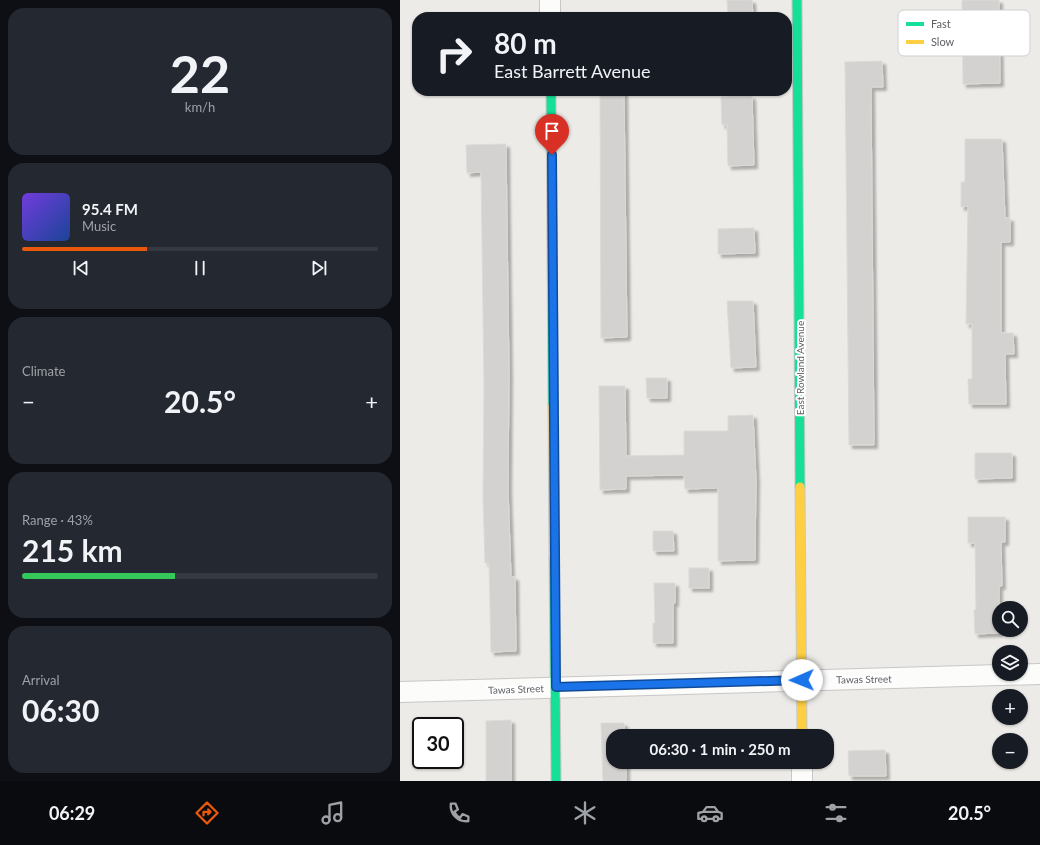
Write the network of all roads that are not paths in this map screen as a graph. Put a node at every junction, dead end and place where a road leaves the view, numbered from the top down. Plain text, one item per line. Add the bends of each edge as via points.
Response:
1 (550, 0) edge
2 (797, 0) edge
3 (550, 12) edge
4 (551, 96) edge
5 (1040, 674) edge
6 (802, 680) junction
7 (556, 687) junction
8 (400, 692) edge
9 (802, 729) edge
10 (802, 769) edge
11 (556, 781) edge
12 (802, 781) edge

1 - 3 street
2 - 6 street, East Rowland Avenue
4 - 7 street
5 - 6 street, Tawas Street
6 - 7 street, Tawas Street
6 - 9 street, East Rowland Avenue
7 - 8 street, Tawas Street
7 - 11 street
10 - 12 street

